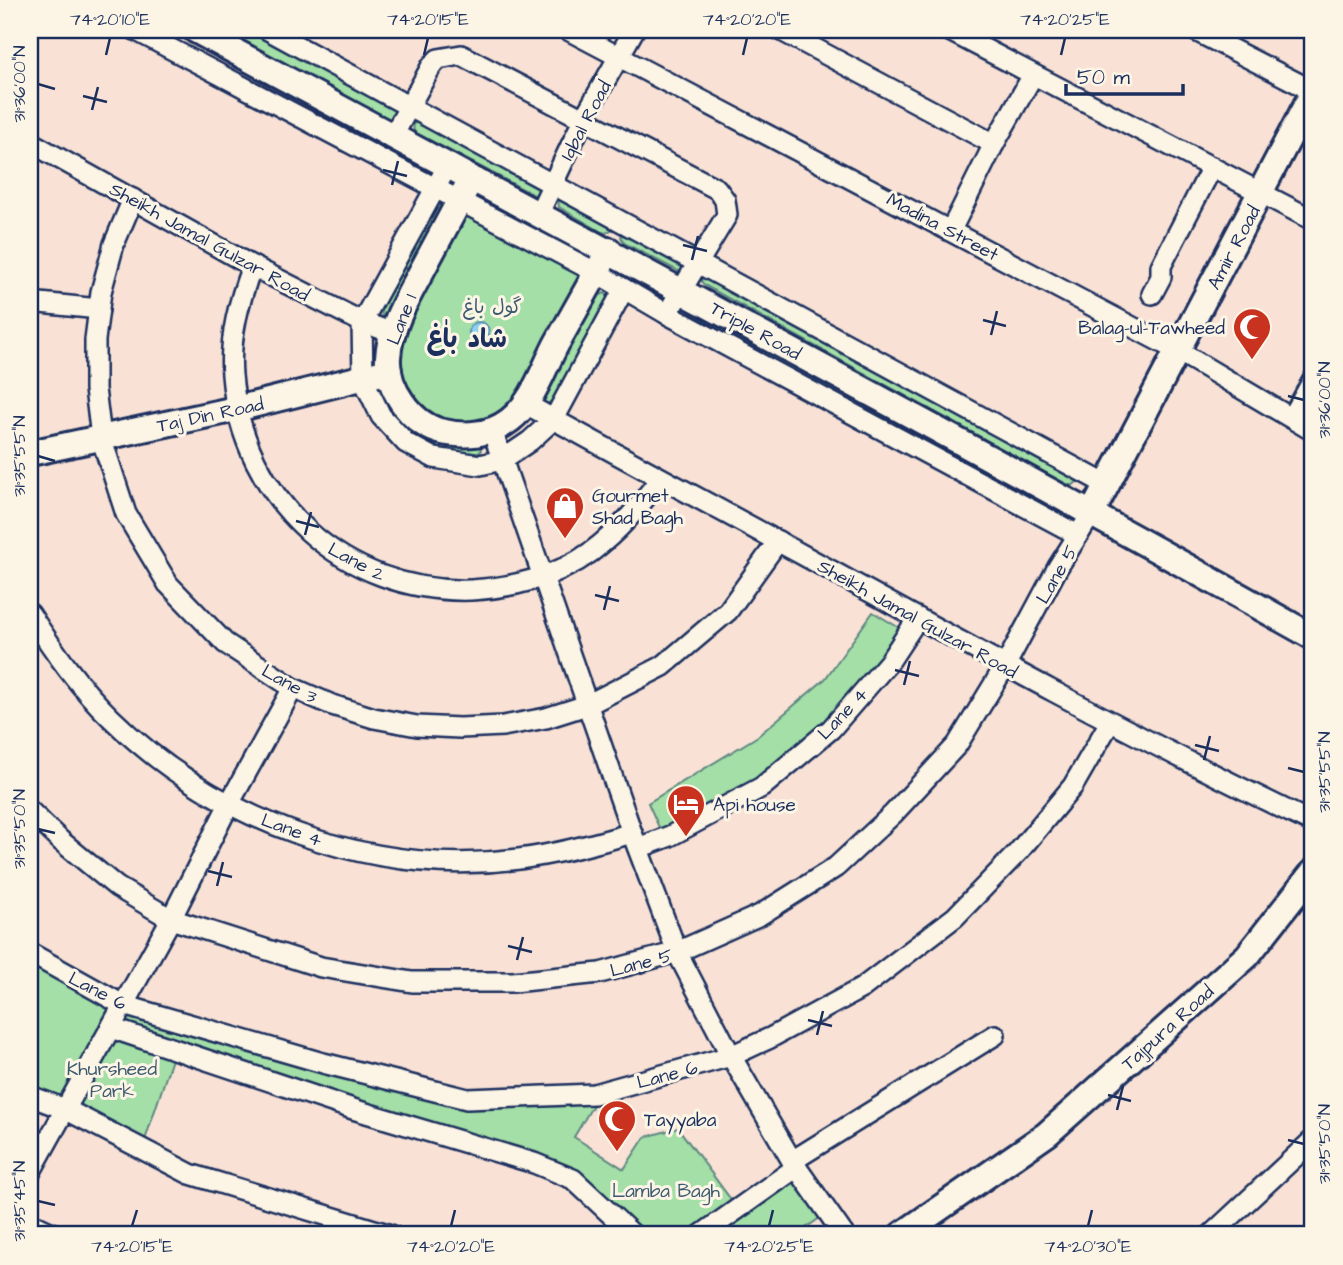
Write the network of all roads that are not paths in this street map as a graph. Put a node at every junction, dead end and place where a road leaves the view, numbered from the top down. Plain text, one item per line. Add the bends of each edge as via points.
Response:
1 (135, 30) edge
2 (195, 30) edge
3 (268, 30) edge
4 (568, 30) edge
5 (634, 30) edge
6 (780, 30) edge
7 (948, 30) edge
8 (1194, 30) edge
9 (620, 55) junction
10 (1034, 75) junction
11 (1313, 91) edge
12 (410, 107) junction
13 (584, 118) junction
14 (393, 136) junction
15 (30, 142) edge
16 (994, 144) junction
17 (1212, 167) junction
18 (441, 177) junction
19 (552, 185) junction
20 (465, 189) junction
21 (1262, 191) junction
22 (133, 200) junction
23 (539, 213) junction
24 (1313, 220) edge
25 (623, 224) junction
26 (951, 230) junction
27 (609, 250) junction
28 (696, 264) junction
29 (252, 266) junction
30 (597, 273) junction
31 (625, 289) junction
32 (681, 289) junction
33 (1152, 294) dead end
34 (30, 302) edge
35 (99, 309) junction
36 (667, 314) junction
37 (362, 322) junction
38 (393, 333) junction
39 (1178, 351) junction
40 (389, 371) junction
41 (363, 379) junction
42 (1313, 380) edge
43 (526, 404) junction
44 (236, 409) junction
45 (1292, 418) junction
46 (554, 419) junction
47 (492, 430) junction
48 (1313, 431) edge
49 (101, 437) junction
50 (30, 453) edge
51 (502, 460) junction
52 (660, 479) junction
53 (1107, 485) junction
54 (1092, 513) junction
55 (1078, 535) junction
56 (778, 541) junction
57 (542, 577) junction
58 (30, 614) edge
59 (918, 618) junction
60 (1313, 637) edge
61 (1005, 666) junction
62 (293, 688) junction
63 (587, 705) junction
64 (1110, 722) junction
65 (229, 804) junction
66 (30, 811) edge
67 (1313, 823) edge
68 (635, 840) junction
69 (1313, 872) edge
70 (171, 919) junction
71 (677, 952) junction
72 (30, 953) edge
73 (123, 1005) junction
74 (111, 1028) junction
75 (995, 1035) dead end
76 (731, 1056) junction
77 (30, 1096) edge
78 (65, 1109) junction
79 (1313, 1140) edge
80 (794, 1164) junction
81 (30, 1174) edge
82 (30, 1223) edge
83 (56, 1235) edge
84 (391, 1235) edge
85 (633, 1235) edge
86 (701, 1235) edge
87 (844, 1235) edge
88 (901, 1235) edge
89 (1211, 1235) edge

1 - 18 street
2 - 14 main road, Triple Road
3 - 12 street
4 - 9 street, Madina Street
5 - 9 street, Iqbal Road
6 - 16 street
7 - 10 street
8 - 11 street
9 - 13 street, Iqbal Road
9 - 26 street, Madina Street
10 - 16 street
10 - 17 street
11 - 21 main road, Amir Road
12 - 13 street via 438,58 461,55
12 - 14 street
12 - 19 street
13 - 19 street, Iqbal Road
13 - 28 street via 717,189 725,200 727,215
14 - 18 main road, Triple Road
15 - 22 street, Sheikh Jamal Gulzar Road
16 - 26 street
17 - 21 street
17 - 33 street via 1161,266
18 - 20 main road, Triple Road
18 - 37 street
19 - 23 street, Iqbal Road
19 - 25 street
20 - 23 main road, Triple Road
20 - 30 street
20 - 38 main road, Lane 1
21 - 24 street
21 - 39 main road, Amir Road
22 - 29 street, Sheikh Jamal Gulzar Road
22 - 35 street, Lane 3 via 114,244
23 - 27 main road, Triple Road
25 - 27 street
25 - 28 street
26 - 39 street, Madina Street
27 - 30 main road, Lane 1
27 - 32 main road, Triple Road
28 - 32 street
28 - 53 street
29 - 37 street, Sheikh Jamal Gulzar Road
29 - 44 street, Lane 2 via 233,337
30 - 31 street
30 - 43 main road, Lane 1
31 - 36 street
31 - 46 street
32 - 36 street
32 - 54 main road, Triple Road
34 - 35 street
35 - 49 street, Lane 3 via 94,340
36 - 55 street
37 - 38 street, Sheikh Jamal Gulzar Road
37 - 41 street
38 - 40 main road, Lane 1
39 - 45 street, Madina Street
39 - 53 main road, Amir Road
40 - 41 main road, Taj Din Road
40 - 47 main road, Lane 1 via 402,404 433,429 454,435
41 - 44 main road, Taj Din Road
41 - 51 street via 381,415 406,443 434,458 480,465
42 - 45 street
43 - 46 street, Sheikh Jamal Gulzar Road
43 - 47 main road, Lane 1
44 - 49 main road, Taj Din Road
44 - 57 street, Lane 2 via 252,456 277,498 310,535 351,563 396,582 445,591 494,589
45 - 48 street, Madina Street
46 - 51 street
46 - 52 street, Sheikh Jamal Gulzar Road
47 - 51 street
49 - 50 main road, Taj Din Road
49 - 62 street, Lane 3 via 127,514 168,584 225,643
51 - 57 street
52 - 56 street, Sheikh Jamal Gulzar Road
52 - 57 street, Lane 2 via 628,520 589,554
53 - 54 main road, Amir Road
54 - 55 street, Lane 5
54 - 60 main road, Triple Road
55 - 61 street, Lane 5
56 - 59 street, Sheikh Jamal Gulzar Road
56 - 63 street, Lane 3 via 728,611 663,666
57 - 63 street
58 - 65 street, Lane 4 via 62,664 111,718 167,765
59 - 61 street, Sheikh Jamal Gulzar Road
59 - 68 street, Lane 4 via 889,662 831,729 762,787 670,836
61 - 64 street, Sheikh Jamal Gulzar Road
61 - 71 street, Lane 5 via 957,745 836,867 760,915
62 - 63 street, Lane 3 via 374,718 416,726 503,726
62 - 65 street
63 - 68 street
64 - 67 street, Sheikh Jamal Gulzar Road
64 - 76 street, Lane 6 via 1073,786 955,917 862,988
65 - 68 street, Lane 4 via 340,846 410,859 517,859
65 - 70 street
66 - 70 street, Lane 5 via 117,887
68 - 71 street
69 - 88 main road, Tajpura Road via 1247,956 1057,1125
70 - 71 street, Lane 5 via 321,967 412,982 513,982 600,973
70 - 73 street
71 - 76 street
72 - 73 street, Lane 6
73 - 74 street
73 - 76 street, Lane 6 via 467,1099 594,1094
74 - 78 street
74 - 85 street via 356,1110 534,1163 573,1179
75 - 80 street
76 - 80 street
77 - 78 street
78 - 81 street
78 - 84 street via 190,1174
79 - 89 street
80 - 86 street
80 - 87 street
82 - 83 street

